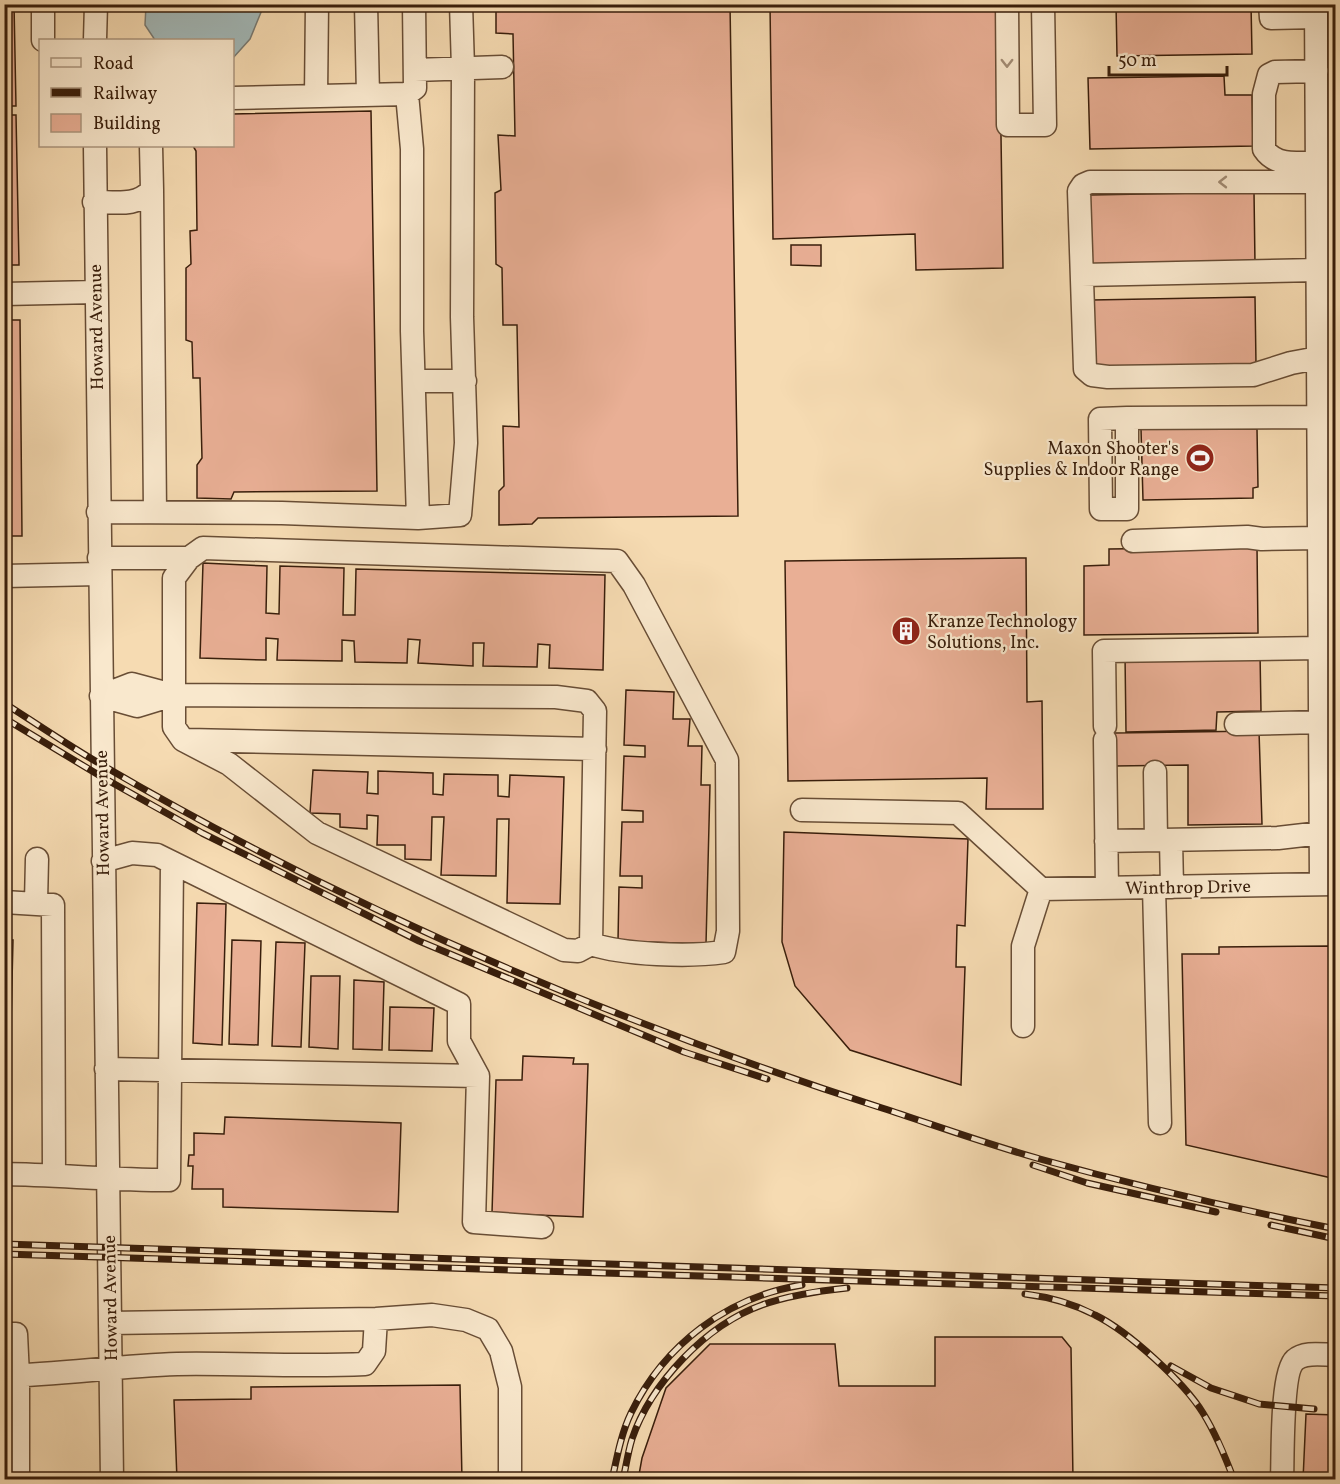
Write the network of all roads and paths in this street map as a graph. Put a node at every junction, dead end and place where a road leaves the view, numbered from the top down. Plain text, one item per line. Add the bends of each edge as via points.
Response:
1 (43, 4) edge
2 (96, 4) edge
3 (317, 4) edge
4 (366, 4) edge
5 (414, 4) edge
6 (461, 4) edge
7 (1007, 4) edge
8 (1043, 4) edge
9 (1270, 4) edge
10 (1316, 11) edge
11 (43, 39) edge
12 (95, 39) edge
13 (502, 67) dead end
14 (463, 68) junction
15 (415, 70) junction
16 (1317, 71) junction
17 (407, 94) junction
18 (368, 95) junction
19 (316, 96) junction
20 (234, 98) edge
21 (1326, 115) edge
22 (94, 147) edge
23 (151, 147) edge
24 (1322, 171) edge
25 (152, 190) junction
26 (94, 202) junction
27 (1318, 270) junction
28 (1082, 275) junction
29 (96, 292) junction
30 (4, 294) edge
31 (1327, 298) edge
32 (1327, 358) edge
33 (414, 381) junction
34 (465, 381) junction
35 (1318, 417) junction
36 (1101, 509) dead end
37 (99, 512) junction
38 (155, 512) junction
39 (418, 518) junction
40 (1133, 541) dead end
41 (1325, 551) edge
42 (189, 558) junction
43 (99, 566) junction
44 (4, 576) edge
45 (1328, 605) edge
46 (1320, 648) junction
47 (173, 695) junction
48 (101, 696) junction
49 (1325, 709) edge
50 (1236, 724) dead end
51 (183, 740) junction
52 (595, 749) junction
53 (1155, 772) dead end
54 (802, 810) dead end
55 (1321, 834) junction
56 (1164, 840) junction
57 (1106, 841) junction
58 (37, 859) dead end
59 (103, 861) junction
60 (172, 863) junction
61 (1328, 884) edge
62 (1163, 887) junction
63 (1107, 888) junction
64 (1041, 889) junction
65 (4, 902) edge
66 (36, 902) junction
67 (591, 944) junction
68 (1023, 1026) dead end
69 (106, 1069) junction
70 (169, 1070) junction
71 (478, 1076) junction
72 (1160, 1124) dead end
73 (4, 1174) edge
74 (54, 1174) junction
75 (108, 1180) junction
76 (542, 1227) dead end
77 (376, 1319) junction
78 (110, 1323) junction
79 (4, 1334) edge
80 (1335, 1355) edge
81 (111, 1367) junction
82 (11, 1376) edge
83 (18, 1479) edge
84 (112, 1479) edge
85 (510, 1479) edge
86 (1282, 1479) edge

1 - 11 street
2 - 12 street
3 - 19 street
4 - 18 street
5 - 15 street
6 - 14 street
7 -> 8 street via 1008,125 1046,125
9 - 10 street via 1271,18
10 - 16 street
13 - 14 street
14 - 15 street
14 - 34 street
15 - 17 street via 415,88
16 - 21 street
16 - 24 street via 1269,75 1264,94 1264,149 1283,163
17 - 18 street
17 - 33 street via 412,148
18 - 19 street
19 - 20 street
21 - 24 street
22 - 26 street, Howard Avenue
23 - 25 street
24 - 27 street
24 -> 28 street via 1281,182 1083,185
25 - 26 street via 143,199 132,202
25 - 38 street
26 - 29 street, Howard Avenue
27 - 28 street
27 - 31 street
28 - 32 street via 1085,369 1092,375 1254,375 1291,363
29 - 30 street
29 - 37 street, Howard Avenue
31 - 32 street
32 - 35 street
33 - 34 street
33 - 39 street
34 - 39 street via 466,443 459,515
35 - 36 street via 1100,418
35 - 41 street
37 - 38 street
37 - 43 street, Howard Avenue
38 - 39 street
40 - 41 street via 1247,537
41 - 45 street
42 - 43 street
42 - 47 street via 174,578
42 - 67 street via 203,548 617,561 634,585 727,760 728,931 724,952 707,955 612,951
43 - 44 street
43 - 48 street, Howard Avenue
45 - 46 street
46 - 49 street
46 - 57 street via 1104,651
47 - 48 street via 136,706
47 - 51 street via 174,727
47 - 52 street via 556,697 587,701 595,711
48 - 59 street, Howard Avenue
49 - 50 street
49 - 55 street
51 - 52 street
51 - 67 street via 229,764 317,833 564,951 578,951
52 - 67 street
53 - 56 street
54 - 64 street via 958,813
55 - 56 street
55 - 61 street
56 - 57 street
56 - 62 street
57 - 63 street
58 - 66 street
59 - 60 street via 132,853 157,855
59 - 69 street, Howard Avenue
60 - 70 street
60 - 71 street via 459,1004 459,1041
61 - 62 street, Winthrop Drive
62 - 63 street, Winthrop Drive
62 - 72 street
63 - 64 street, Winthrop Drive
64 - 68 street via 1023,946
65 - 66 street
66 - 74 street via 53,905
69 - 70 street
69 - 75 street, Howard Avenue
70 - 71 street
70 - 75 street via 169,1180
71 - 76 street via 474,1222
73 - 74 street
74 - 75 street
75 - 78 street, Howard Avenue
77 - 78 street
77 - 81 street via 374,1351 365,1364
77 - 85 street via 432,1315 466,1320 488,1329 501,1351 510,1387
78 - 81 street, Howard Avenue
79 - 82 street via 16,1334
80 - 86 street via 1307,1354 1294,1360 1288,1373
81 - 82 street
81 - 84 street, Howard Avenue
82 - 83 street

